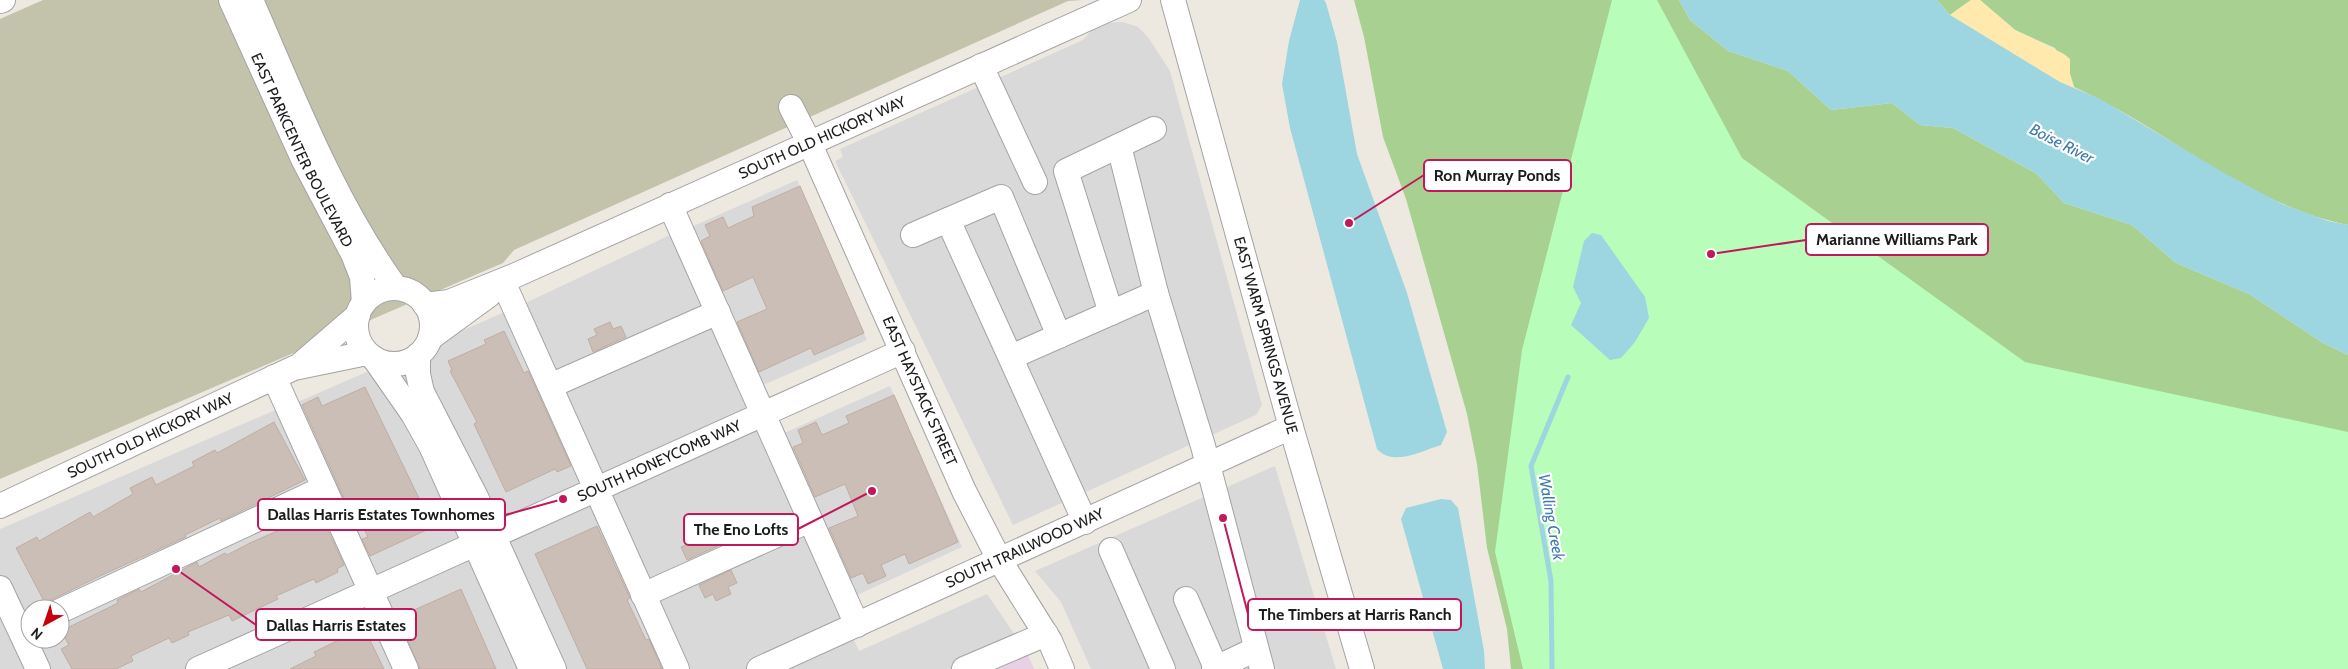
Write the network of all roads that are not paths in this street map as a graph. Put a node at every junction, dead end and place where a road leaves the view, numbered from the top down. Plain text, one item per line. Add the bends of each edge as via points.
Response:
1 (231, 0) edge
2 (251, 0) edge
3 (1129, 0) edge
4 (1173, 0) edge
5 (981, 66) junction
6 (791, 107) dead end
7 (1154, 129) dead end
8 (809, 142) junction
9 (1119, 146) junction
10 (1066, 171) junction
11 (1035, 182) junction
12 (1001, 197) junction
13 (670, 205) junction
14 (948, 220) junction
15 (913, 236) dead end
16 (510, 279) junction
17 (396, 288) junction
18 (1156, 292) junction
19 (425, 305) junction
20 (361, 309) junction
21 (718, 312) junction
22 (1111, 313) junction
23 (1059, 336) junction
24 (424, 346) junction
25 (903, 351) junction
26 (370, 355) junction
27 (1011, 357) junction
28 (300, 365) junction
29 (274, 377) junction
30 (550, 386) junction
31 (763, 415) junction
32 (1291, 427) junction
33 (1207, 466) junction
34 (324, 488) junction
35 (596, 490) junction
36 (0, 506) edge
37 (810, 520) junction
38 (1084, 522) junction
39 (484, 540) junction
40 (1110, 550) dead end
41 (1000, 561) junction
42 (0, 588) edge
43 (370, 590) junction
44 (643, 595) junction
45 (1186, 599) dead end
46 (70, 606) edge
47 (857, 625) junction
48 (16, 632) edge
49 (1046, 634) junction
50 (1259, 659) edge
51 (1215, 668) edge
52 (38, 669) edge
53 (198, 669) edge
54 (406, 669) edge
55 (531, 669) edge
56 (554, 669) edge
57 (677, 669) edge
58 (759, 669) edge
59 (964, 669) edge
60 (1062, 669) edge
61 (1163, 669) edge
62 (1362, 669) edge

1 - 20 street, EAST PARKCENTER BOULEVARD via 304,161 353,254 362,277
2 - 17 street, EAST PARKCENTER BOULEVARD via 340,196 360,235
3 - 5 street, SOUTH OLD HICKORY WAY
4 - 32 street, EAST WARM SPRINGS AVENUE
5 - 8 street, SOUTH OLD HICKORY WAY
5 - 11 street
6 - 8 street, EAST HAYSTACK STREET
7 - 9 street
8 - 13 street, SOUTH OLD HICKORY WAY
8 - 25 street, EAST HAYSTACK STREET
9 - 10 street
9 - 18 street
10 - 11 street
10 - 22 street
11 - 12 street
12 - 14 street
12 - 23 street
13 - 16 street, SOUTH OLD HICKORY WAY
13 - 21 street
14 - 15 street
14 - 27 street
16 - 19 street, SOUTH OLD HICKORY WAY via 449,302
16 - 24 street, SOUTH OLD HICKORY WAY
16 - 30 street
17 - 19 street via 408,290
17 - 20 street via 372,295
18 - 22 street
18 - 33 street
19 - 24 street via 432,326
20 - 26 street via 357,335
20 - 28 street, SOUTH OLD HICKORY WAY
21 - 30 street
21 - 31 street
22 - 23 street
23 - 27 street
24 - 26 street via 400,364 390,364
24 - 39 street via 418,374 422,392 476,496
25 - 31 street, SOUTH HONEYCOMB WAY
25 - 41 street, EAST HAYSTACK STREET via 964,491
26 - 28 street, SOUTH OLD HICKORY WAY
26 - 39 street via 413,414
27 - 38 street
28 - 29 street, SOUTH OLD HICKORY WAY
29 - 34 street
29 - 36 street, SOUTH OLD HICKORY WAY
30 - 35 street
31 - 35 street, SOUTH HONEYCOMB WAY
31 - 37 street
32 - 33 street, SOUTH TRAILWOOD WAY
32 - 62 street, EAST WARM SPRINGS AVENUE
33 - 38 street, SOUTH TRAILWOOD WAY
33 - 50 street
34 - 43 street
34 - 46 street
35 - 39 street, SOUTH HONEYCOMB WAY
35 - 44 street
37 - 44 street
37 - 47 street
38 - 41 street, SOUTH TRAILWOOD WAY
39 - 43 street, SOUTH HONEYCOMB WAY
39 - 55 street
39 - 56 street
40 - 61 street
41 - 47 street, SOUTH TRAILWOOD WAY
41 - 49 street, EAST HAYSTACK STREET
42 - 48 street
43 - 53 street, SOUTH HONEYCOMB WAY
43 - 54 street
44 - 57 street
45 - 51 street
47 - 58 street, SOUTH TRAILWOOD WAY
48 - 52 street
49 - 59 street
49 - 60 street, EAST HAYSTACK STREET
50 - 51 street

